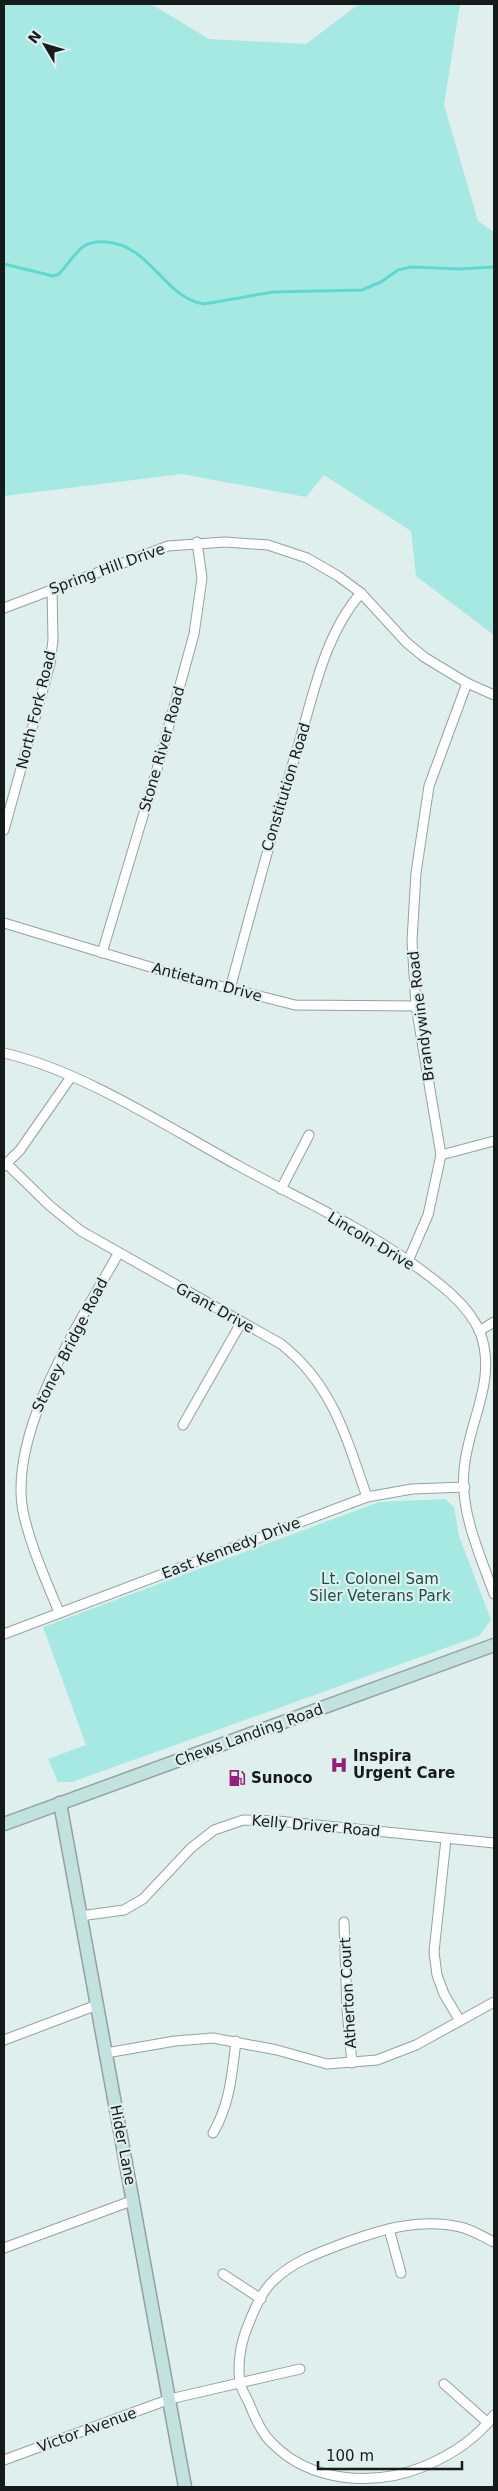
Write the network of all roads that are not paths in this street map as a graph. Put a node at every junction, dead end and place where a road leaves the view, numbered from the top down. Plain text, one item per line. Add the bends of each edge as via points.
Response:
1 (197, 542) junction
2 (52, 589) junction
3 (361, 593) junction
4 (4, 608) edge
5 (467, 682) junction
6 (494, 695) edge
7 (4, 830) edge
8 (4, 923) edge
9 (102, 953) junction
10 (230, 989) junction
11 (416, 1006) junction
12 (4, 1052) edge
13 (72, 1077) junction
14 (309, 1135) dead end
15 (494, 1141) edge
16 (441, 1154) junction
17 (5, 1165) edge
18 (281, 1189) junction
19 (118, 1254) junction
20 (408, 1261) junction
21 (494, 1322) edge
22 (241, 1323) junction
23 (479, 1331) junction
24 (183, 1425) dead end
25 (465, 1487) junction
26 (367, 1497) junction
27 (494, 1594) edge
28 (60, 1612) junction
29 (4, 1634) edge
30 (494, 1645) edge
31 (60, 1803) junction
32 (4, 1824) edge
33 (446, 1840) junction
34 (494, 1843) edge
35 (80, 1916) junction
36 (344, 1922) dead end
37 (494, 2002) edge
38 (97, 2005) junction
39 (460, 2021) junction
40 (4, 2040) edge
41 (236, 2041) junction
42 (106, 2053) junction
43 (352, 2063) junction
44 (213, 2133) dead end
45 (134, 2200) junction
46 (389, 2229) junction
47 (494, 2242) edge
48 (4, 2248) edge
49 (401, 2273) dead end
50 (223, 2274) dead end
51 (261, 2299) junction
52 (300, 2369) dead end
53 (240, 2382) junction
54 (444, 2384) dead end
55 (170, 2399) junction
56 (494, 2416) edge
57 (488, 2424) junction
58 (4, 2460) edge
59 (185, 2487) edge

1 - 2 street, Spring Hill Drive via 168,546
1 - 3 street, Spring Hill Drive via 268,545 307,558
1 - 9 street, Stone River Road via 202,578 194,634
2 - 4 street, Spring Hill Drive
2 - 7 street, North Fork Road via 50,664
3 - 5 street, Spring Hill Drive via 406,642 424,657
3 - 10 street, Constitution Road via 338,623 323,665 265,857
5 - 6 street, Spring Hill Drive
5 - 11 street, Brandywine Road via 429,786 414,892 412,941
8 - 9 street, Antietam Drive
9 - 10 street, Antietam Drive
10 - 11 street, Antietam Drive via 295,1005
11 - 16 street, Brandywine Road
12 - 13 street, Lincoln Drive via 41,1062
13 - 17 street
13 - 18 street, Lincoln Drive
14 - 18 street
15 - 16 street
16 - 20 street, Brandywine Road via 428,1216
17 - 19 street, Grant Drive via 49,1206
18 - 20 street, Lincoln Drive
19 - 22 street, Grant Drive
19 - 28 street, Stoney Bridge Road via 62,1355 33,1419 22,1470 24,1515
20 - 23 street, Lincoln Drive via 461,1304
21 - 23 street
22 - 24 street
22 - 26 street, Grant Drive via 281,1344 301,1360 318,1382 334,1407
23 - 25 street, Lincoln Drive via 488,1370 464,1470
25 - 26 street, East Kennedy Drive via 412,1488
25 - 27 street, Lincoln Drive via 472,1537
26 - 28 street, East Kennedy Drive
28 - 29 street, East Kennedy Drive
30 - 31 street, Chews Landing Road
31 - 32 street, Chews Landing Road
31 - 35 street, Hider Lane
33 - 34 street, Kelly Driver Road
33 - 35 street, Kelly Driver Road via 278,1820 243,1820 214,1830 191,1848 143,1899 124,1910
33 - 39 street via 434,1952 444,1994
35 - 38 street, Hider Lane
36 - 43 street, Atherton Court
37 - 39 street
38 - 40 street
38 - 42 street, Hider Lane
39 - 43 street via 416,2045 377,2060
41 - 42 street via 214,2038 176,2040
41 - 43 street via 326,2064
41 - 44 street via 228,2101
42 - 45 street, Hider Lane
45 - 48 street
45 - 55 street, Hider Lane
46 - 47 street via 424,2223 461,2227
46 - 49 street
46 - 51 street via 372,2232 305,2258 272,2282
50 - 51 street
51 - 53 street via 241,2341
52 - 53 street, Victor Avenue
53 - 55 street, Victor Avenue
53 - 57 street via 269,2441 309,2470 334,2476 375,2479 408,2473 436,2461
54 - 57 street
55 - 58 street, Victor Avenue
55 - 59 street, Hider Lane
56 - 57 street

